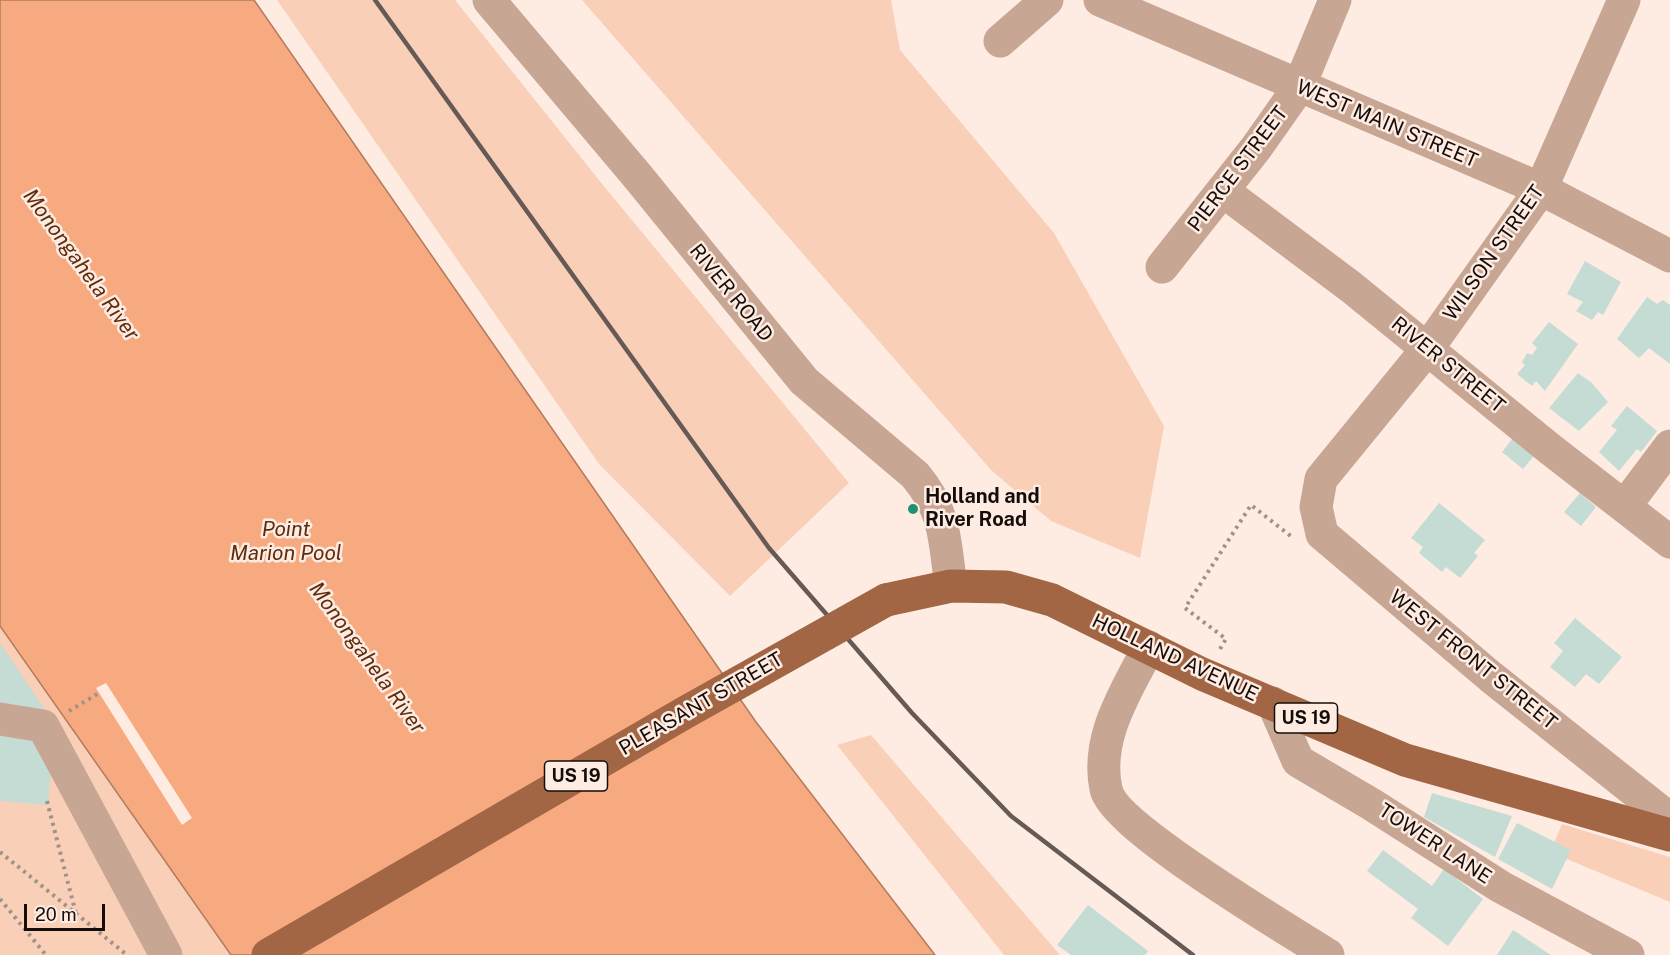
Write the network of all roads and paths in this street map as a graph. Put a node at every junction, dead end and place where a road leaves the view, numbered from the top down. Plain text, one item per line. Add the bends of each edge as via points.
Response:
1 (489, 0) edge
2 (1047, 0) edge
3 (1100, 0) edge
4 (1335, 0) edge
5 (1624, 0) edge
6 (1000, 41) dead end
7 (1299, 87) junction
8 (1541, 189) junction
9 (1223, 191) junction
10 (1670, 256) edge
11 (1162, 267) dead end
12 (1428, 348) junction
13 (1670, 446) edge
14 (1625, 506) junction
15 (1322, 534) junction
16 (1670, 542) edge
17 (951, 586) junction
18 (1149, 647) junction
19 (1202, 674) junction
20 (1273, 703) junction
21 (0, 719) edge
22 (48, 805) dead end
23 (1670, 819) edge
24 (1670, 835) edge
25 (0, 852) edge
26 (0, 898) edge
27 (76, 914) junction
28 (46, 955) edge
29 (127, 955) edge
30 (166, 955) edge
31 (268, 955) edge
32 (1328, 955) edge
33 (1628, 955) edge

1 - 17 street, RIVER ROAD via 804,381 903,464 929,492 940,512
2 - 6 street
3 - 7 street, WEST MAIN STREET
4 - 7 street, PIERCE STREET
5 - 8 street, WILSON STREET
7 - 8 street, WEST MAIN STREET
7 - 9 street, PIERCE STREET
8 - 10 street, WEST MAIN STREET
8 - 12 street, WILSON STREET
9 - 11 street, PIERCE STREET
9 - 12 street, RIVER STREET
12 - 14 street, RIVER STREET
12 - 15 street, WILSON STREET via 1321,479 1316,507
13 - 14 street
14 - 16 street, RIVER STREET
15 - 19 path via 1309,550 1251,505 1185,608 1226,639
15 - 23 street, WEST FRONT STREET via 1491,677
17 - 18 main road, HOLLAND AVENUE / US 19 via 1006,587 1052,600
17 - 31 main road, PLEASANT STREET / US 19, bridge via 886,600
18 - 19 main road, HOLLAND AVENUE / US 19
18 - 32 street via 1116,711 1104,750 1106,791 1127,820 1160,845
19 - 20 main road, HOLLAND AVENUE / US 19
20 - 24 main road, HOLLAND AVENUE / US 19 via 1405,760
20 - 33 street, TOWER LANE via 1298,761 1501,887
21 - 30 street via 43,726
22 - 27 path
25 - 27 path
26 - 28 path
27 - 29 path

